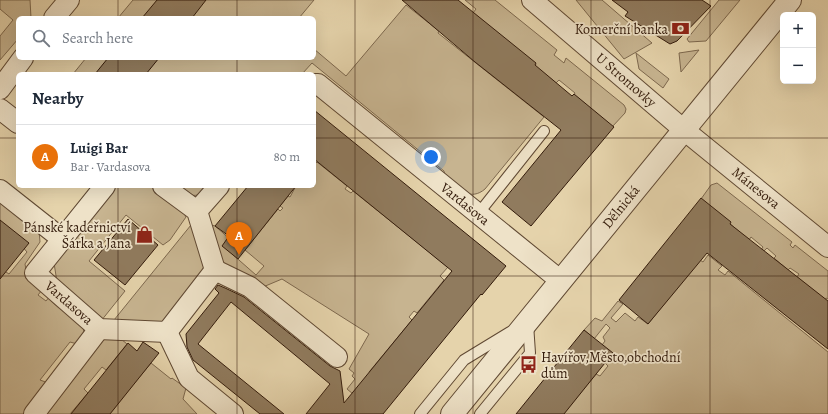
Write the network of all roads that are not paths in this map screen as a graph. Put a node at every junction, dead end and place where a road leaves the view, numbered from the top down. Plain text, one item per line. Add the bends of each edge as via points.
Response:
1 (532, 0) edge
2 (790, 0) edge
3 (22, 60) edge
4 (316, 84) edge
5 (0, 89) edge
6 (0, 109) edge
7 (16, 121) edge
8 (684, 130) junction
9 (544, 131) dead end
10 (102, 188) edge
11 (166, 188) edge
12 (216, 188) edge
13 (0, 190) edge
14 (197, 211) junction
15 (478, 214) junction
16 (62, 239) junction
17 (828, 247) edge
18 (215, 270) junction
19 (561, 281) junction
20 (528, 321) junction
21 (99, 329) junction
22 (168, 332) junction
23 (337, 357) dead end
24 (34, 414) edge
25 (233, 414) edge
26 (420, 414) edge
27 (452, 414) edge
28 (480, 414) edge

1 - 8 street, U Stromovky
2 - 8 street, Dělnická
3 - 5 street
4 - 15 street, Vardasova
6 - 7 street
8 - 17 street, Mánesova
8 - 19 street, Dělnická
9 - 15 lane
10 - 16 street, Vardasova
11 - 14 street
12 - 14 street
13 - 16 street
14 - 18 street
15 - 19 street, Vardasova
16 - 21 street, Vardasova via 35,273
18 - 22 street
18 - 23 street via 250,287
19 - 20 street, Dělnická
20 - 26 lane via 464,360
20 - 27 street, Dělnická
20 - 28 lane via 530,353
21 - 22 street, Vardasova
21 - 24 street, Vardasova
22 - 25 street via 189,378

